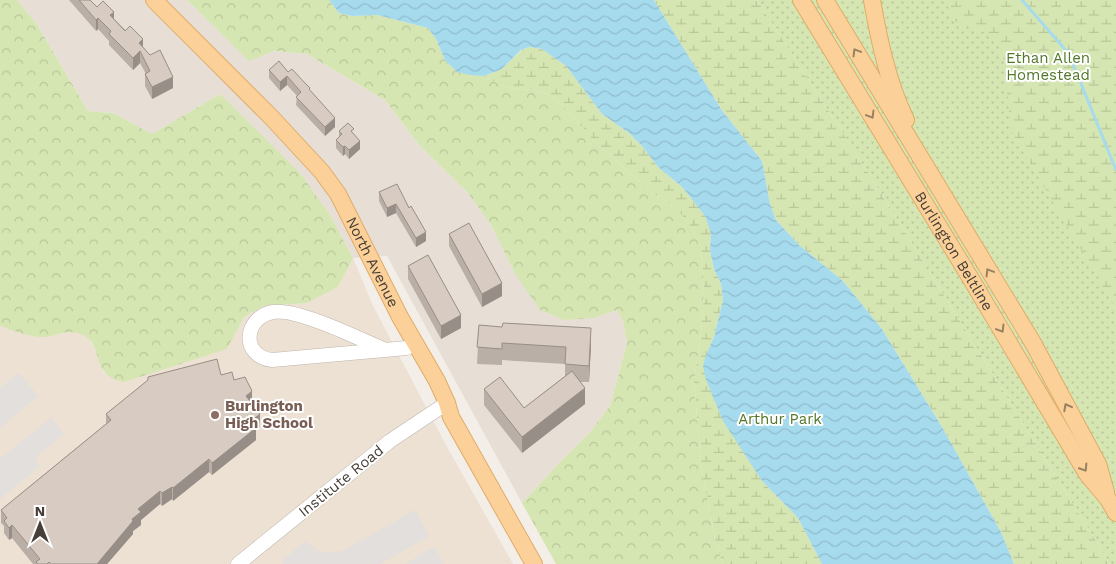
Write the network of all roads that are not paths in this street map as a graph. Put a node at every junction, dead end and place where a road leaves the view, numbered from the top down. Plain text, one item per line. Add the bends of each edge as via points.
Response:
1 (154, 0) edge
2 (801, 0) edge
3 (824, 0) edge
4 (872, 0) edge
5 (944, 198) junction
6 (407, 348) dead end
7 (383, 349) junction
8 (447, 403) junction
9 (1112, 506) edge
10 (238, 564) edge
11 (534, 564) edge

1 - 8 main road, North Avenue via 272,118 338,194
2 -> 9 main road, Burlington Beltline via 1087,474
5 -> 3 main road, Burlington Beltline
4 - 5 main road via 880,42 904,115
9 -> 5 main road, Burlington Beltline via 1098,464 1033,343
6 - 7 street
7 - 7 street via 263,359 255,353 250,333 254,323 264,315 288,312
8 - 10 street, Institute Road via 390,441
8 - 11 main road, North Avenue via 451,417

